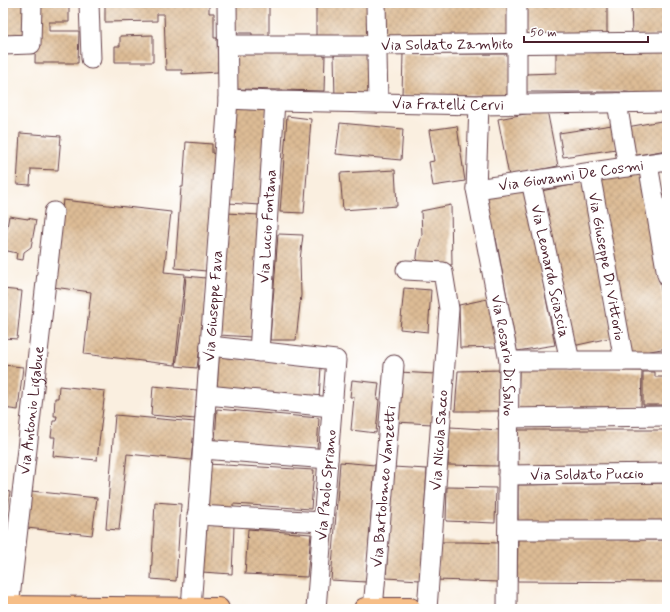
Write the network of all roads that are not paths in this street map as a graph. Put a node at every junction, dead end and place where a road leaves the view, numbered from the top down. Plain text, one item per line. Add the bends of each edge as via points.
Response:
1 (32, 3) edge
2 (89, 3) edge
3 (227, 3) edge
4 (376, 3) edge
5 (517, 3) edge
6 (667, 42) edge
7 (517, 44) junction
8 (3, 45) edge
9 (228, 45) junction
10 (377, 45) junction
11 (91, 60) dead end
12 (228, 99) junction
13 (275, 101) junction
14 (667, 102) edge
15 (378, 103) junction
16 (617, 103) junction
17 (517, 104) junction
18 (479, 105) junction
19 (667, 161) edge
20 (648, 164) junction
21 (628, 167) junction
22 (590, 172) junction
23 (531, 181) junction
24 (476, 189) junction
25 (54, 212) dead end
26 (406, 270) dead end
27 (667, 275) edge
28 (210, 346) junction
29 (259, 352) junction
30 (509, 361) junction
31 (570, 361) junction
32 (624, 361) junction
33 (667, 361) edge
34 (394, 365) dead end
35 (207, 395) junction
36 (332, 407) junction
37 (667, 416) edge
38 (508, 418) junction
39 (203, 449) junction
40 (328, 458) junction
41 (667, 473) edge
42 (508, 475) junction
43 (197, 515) junction
44 (323, 522) junction
45 (508, 530) junction
46 (667, 530) edge
47 (6, 607) edge
48 (191, 608) edge
49 (64, 609) edge
50 (218, 609) edge
51 (316, 609) edge
52 (365, 609) edge
53 (373, 609) edge
54 (392, 609) edge
55 (410, 609) edge
56 (427, 609) edge
57 (507, 609) edge

1 - 8 street via 31,44
2 - 11 street
3 - 9 street, Via Giuseppe Fava
4 - 10 street
5 - 7 street
6 - 7 street, Via Soldato Zambito
7 - 10 street, Via Soldato Zambito
7 - 17 street
9 - 10 street, Via Soldato Zambito
9 - 12 street, Via Giuseppe Fava
10 - 15 street
12 - 13 street, Via Fratelli Cervi
12 - 28 street, Via Giuseppe Fava
13 - 15 street, Via Fratelli Cervi
13 - 29 street, Via Lucio Fontana
14 - 16 street, Via Fratelli Cervi
15 - 18 street, Via Fratelli Cervi
16 - 17 street, Via Fratelli Cervi
16 - 21 street
17 - 18 street, Via Fratelli Cervi
18 - 24 street, Via Rosario Di Salvo
19 - 20 street, Via Giovanni De Cosmi
20 - 21 street, Via Giovanni De Cosmi
20 - 27 street
21 - 22 street, Via Giovanni De Cosmi
22 - 23 street, Via Giovanni De Cosmi
22 - 32 street, Via Giuseppe Di Vittorio
23 - 24 street, Via Giovanni De Cosmi
23 - 31 street, Via Leonardo Sciascia
24 - 30 street, Via Rosario Di Salvo
25 - 47 street, Via Antonio Ligabue
26 - 56 street, Via Nicola Sacco via 443,272 448,309
28 - 29 street
28 - 35 street, Via Giuseppe Fava
29 - 36 street, Via Paolo Spriano via 336,360
30 - 31 street
30 - 38 street, Via Rosario Di Salvo
31 - 32 street
32 - 33 street
34 - 53 street, Via Bartolomeo Vanzetti
35 - 36 street
35 - 39 street, Via Giuseppe Fava
36 - 40 street, Via Paolo Spriano
37 - 38 street
38 - 42 street, Via Rosario Di Salvo
39 - 40 street
39 - 43 street, Via Giuseppe Fava
40 - 44 street, Via Paolo Spriano
41 - 42 street, Via Soldato Puccio
42 - 45 street, Via Rosario Di Salvo
43 - 44 street
43 - 48 street, Via Giuseppe Fava
44 - 51 street, Via Paolo Spriano
45 - 46 street
45 - 57 street, Via Rosario Di Salvo
47 - 49 main road
48 - 49 main road
48 - 50 main road
52 - 53 main road
53 - 54 main road
54 - 55 main road

